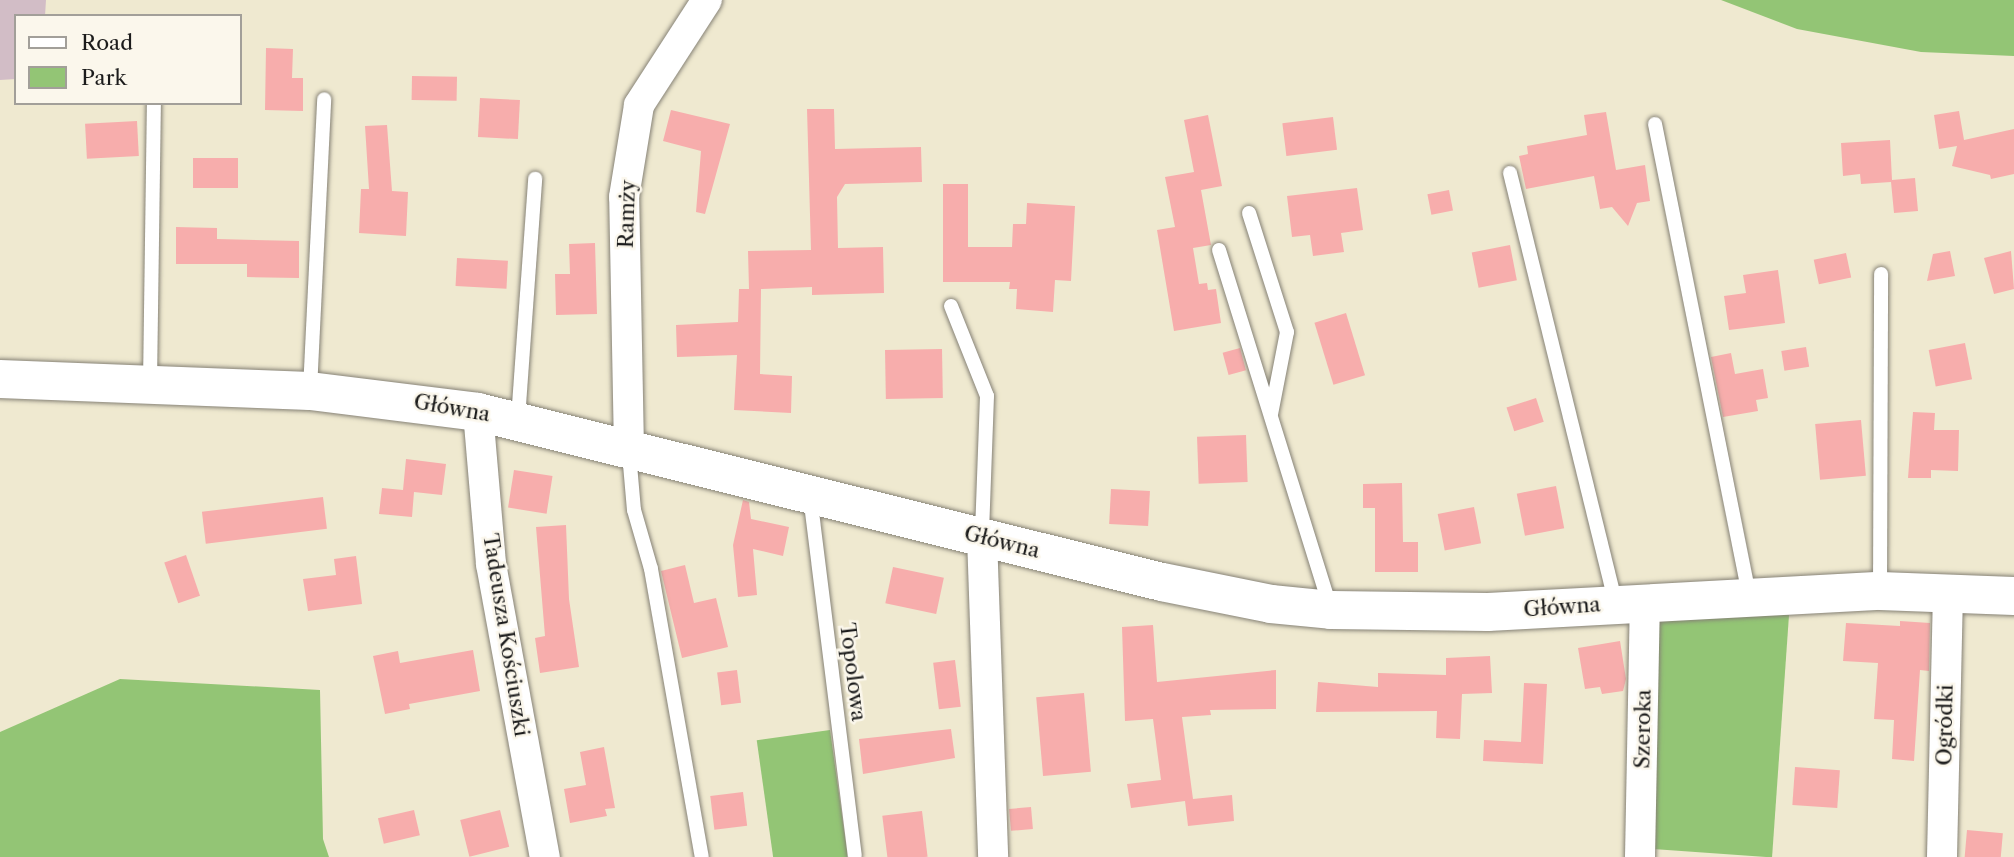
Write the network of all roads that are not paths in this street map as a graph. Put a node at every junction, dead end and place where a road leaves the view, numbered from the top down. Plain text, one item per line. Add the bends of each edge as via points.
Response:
1 (707, 0) edge
2 (324, 99) dead end
3 (154, 105) edge
4 (1655, 124) dead end
5 (1510, 173) dead end
6 (535, 179) dead end
7 (1249, 213) dead end
8 (1219, 250) dead end
9 (1881, 274) dead end
10 (951, 306) dead end
11 (0, 379) edge
12 (150, 385) junction
13 (310, 391) junction
14 (478, 412) junction
15 (1270, 415) junction
16 (518, 419) junction
17 (629, 449) junction
18 (810, 495) junction
19 (982, 537) junction
20 (1880, 592) junction
21 (1948, 594) junction
22 (1749, 596) junction
23 (2014, 596) edge
24 (1631, 602) junction
25 (1331, 610) junction
26 (855, 855) dead end
27 (545, 857) edge
28 (702, 857) edge
29 (993, 857) edge
30 (1640, 857) edge
31 (1942, 857) edge

1 - 17 street, Ramży via 639,104 624,197
2 - 13 lane
3 - 12 lane
4 - 22 lane
5 - 24 lane
6 - 16 lane
7 - 15 lane via 1287,332
8 - 15 lane
9 - 20 lane
10 - 19 lane via 987,396
11 - 12 main road, Główna
12 - 13 main road, Główna
13 - 14 main road, Główna
14 - 16 main road, Główna
14 - 27 street, Tadeusza Kościuszki via 491,564
15 - 25 lane
16 - 17 main road, Główna
17 - 18 main road, Główna
17 - 28 lane via 634,510 651,569
18 - 19 main road, Główna
18 - 26 lane, Topolowa
19 - 25 main road, Główna via 1162,582 1271,604
19 - 29 street
20 - 21 main road, Główna
20 - 22 main road, Główna
21 - 23 main road, Główna
21 - 31 street, Ogródki
22 - 24 main road, Główna
24 - 25 main road, Główna via 1488,612
24 - 30 street, Szeroka

